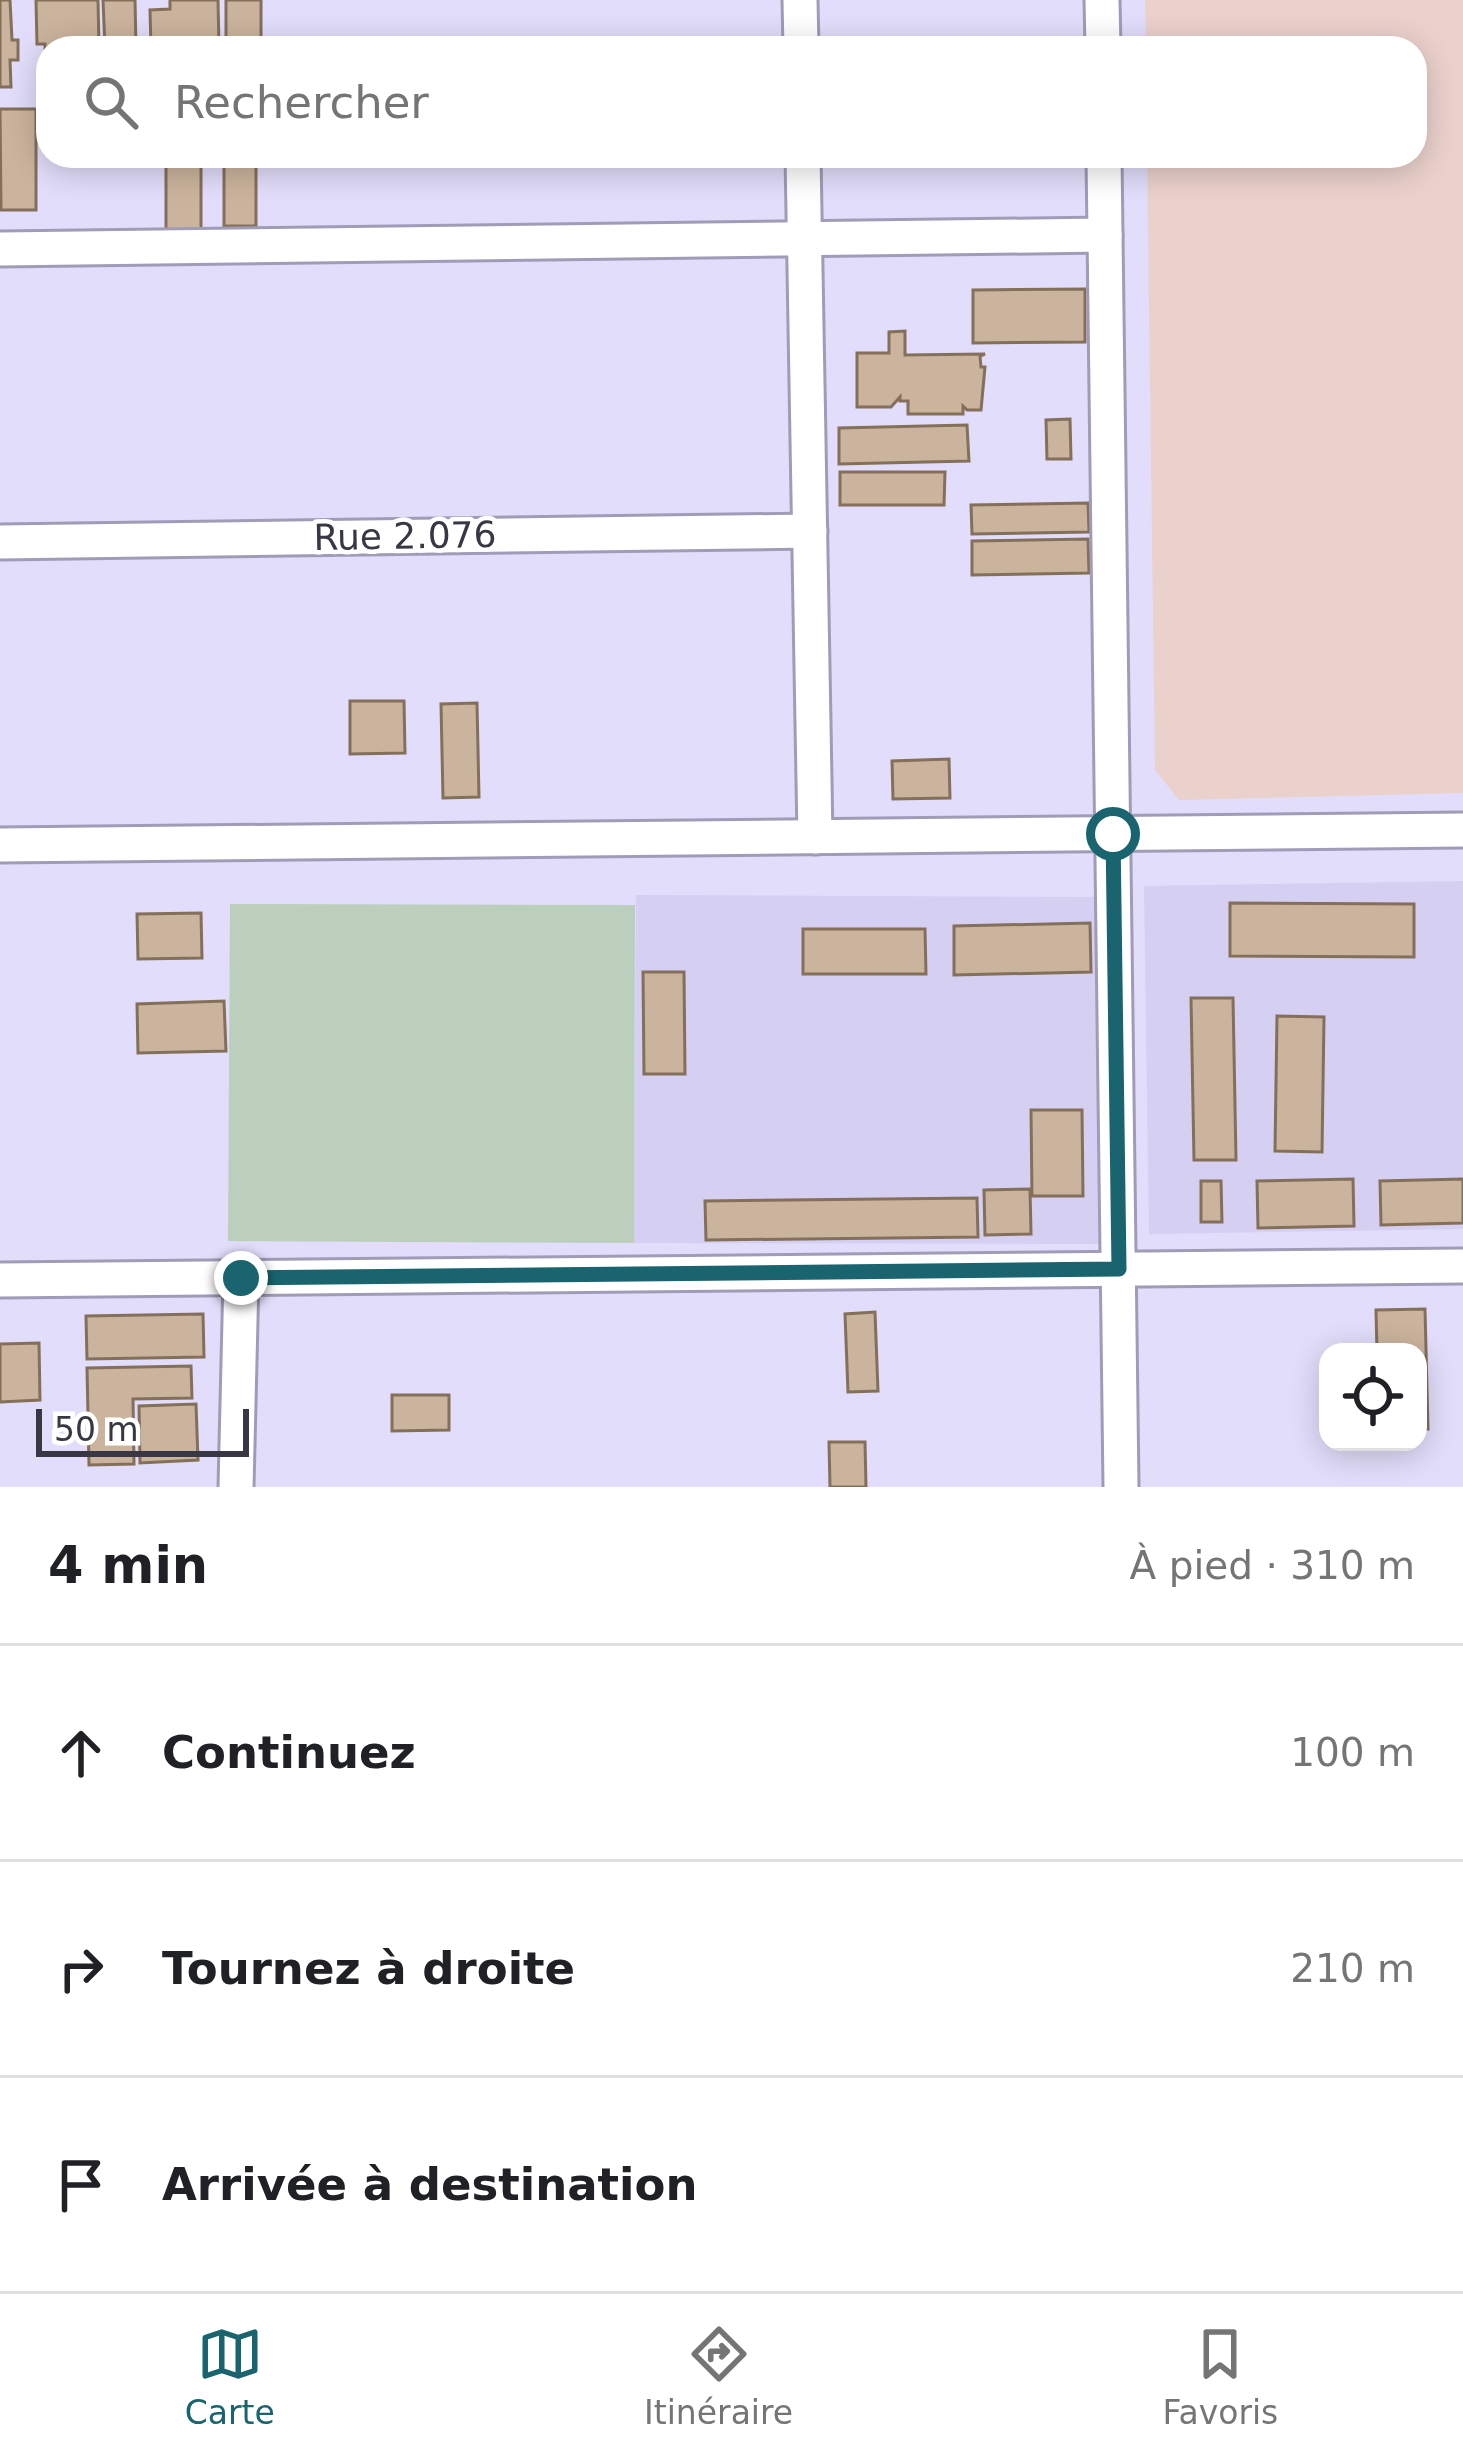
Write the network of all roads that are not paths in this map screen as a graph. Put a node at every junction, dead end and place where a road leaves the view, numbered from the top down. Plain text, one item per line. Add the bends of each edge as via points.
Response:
1 (800, 0) edge
2 (1102, 0) edge
3 (801, 36) edge
4 (1103, 36) edge
5 (803, 168) edge
6 (1104, 168) edge
7 (1106, 235) junction
8 (805, 239) junction
9 (0, 249) edge
10 (810, 531) junction
11 (0, 542) edge
12 (1463, 830) edge
13 (1113, 834) junction
14 (815, 837) junction
15 (0, 845) edge
16 (1463, 1266) edge
17 (1119, 1269) junction
18 (241, 1278) junction
19 (0, 1280) edge
20 (236, 1487) edge
21 (1121, 1487) edge

1 - 3 street
2 - 4 street
5 - 8 street
6 - 7 street
7 - 8 street
7 - 13 street
8 - 9 street
8 - 10 street
10 - 11 street, Rue 2.076
10 - 14 street
12 - 13 street
13 - 14 street
13 - 17 street
14 - 15 street
16 - 17 street
17 - 18 street
17 - 21 street
18 - 19 street
18 - 20 street

